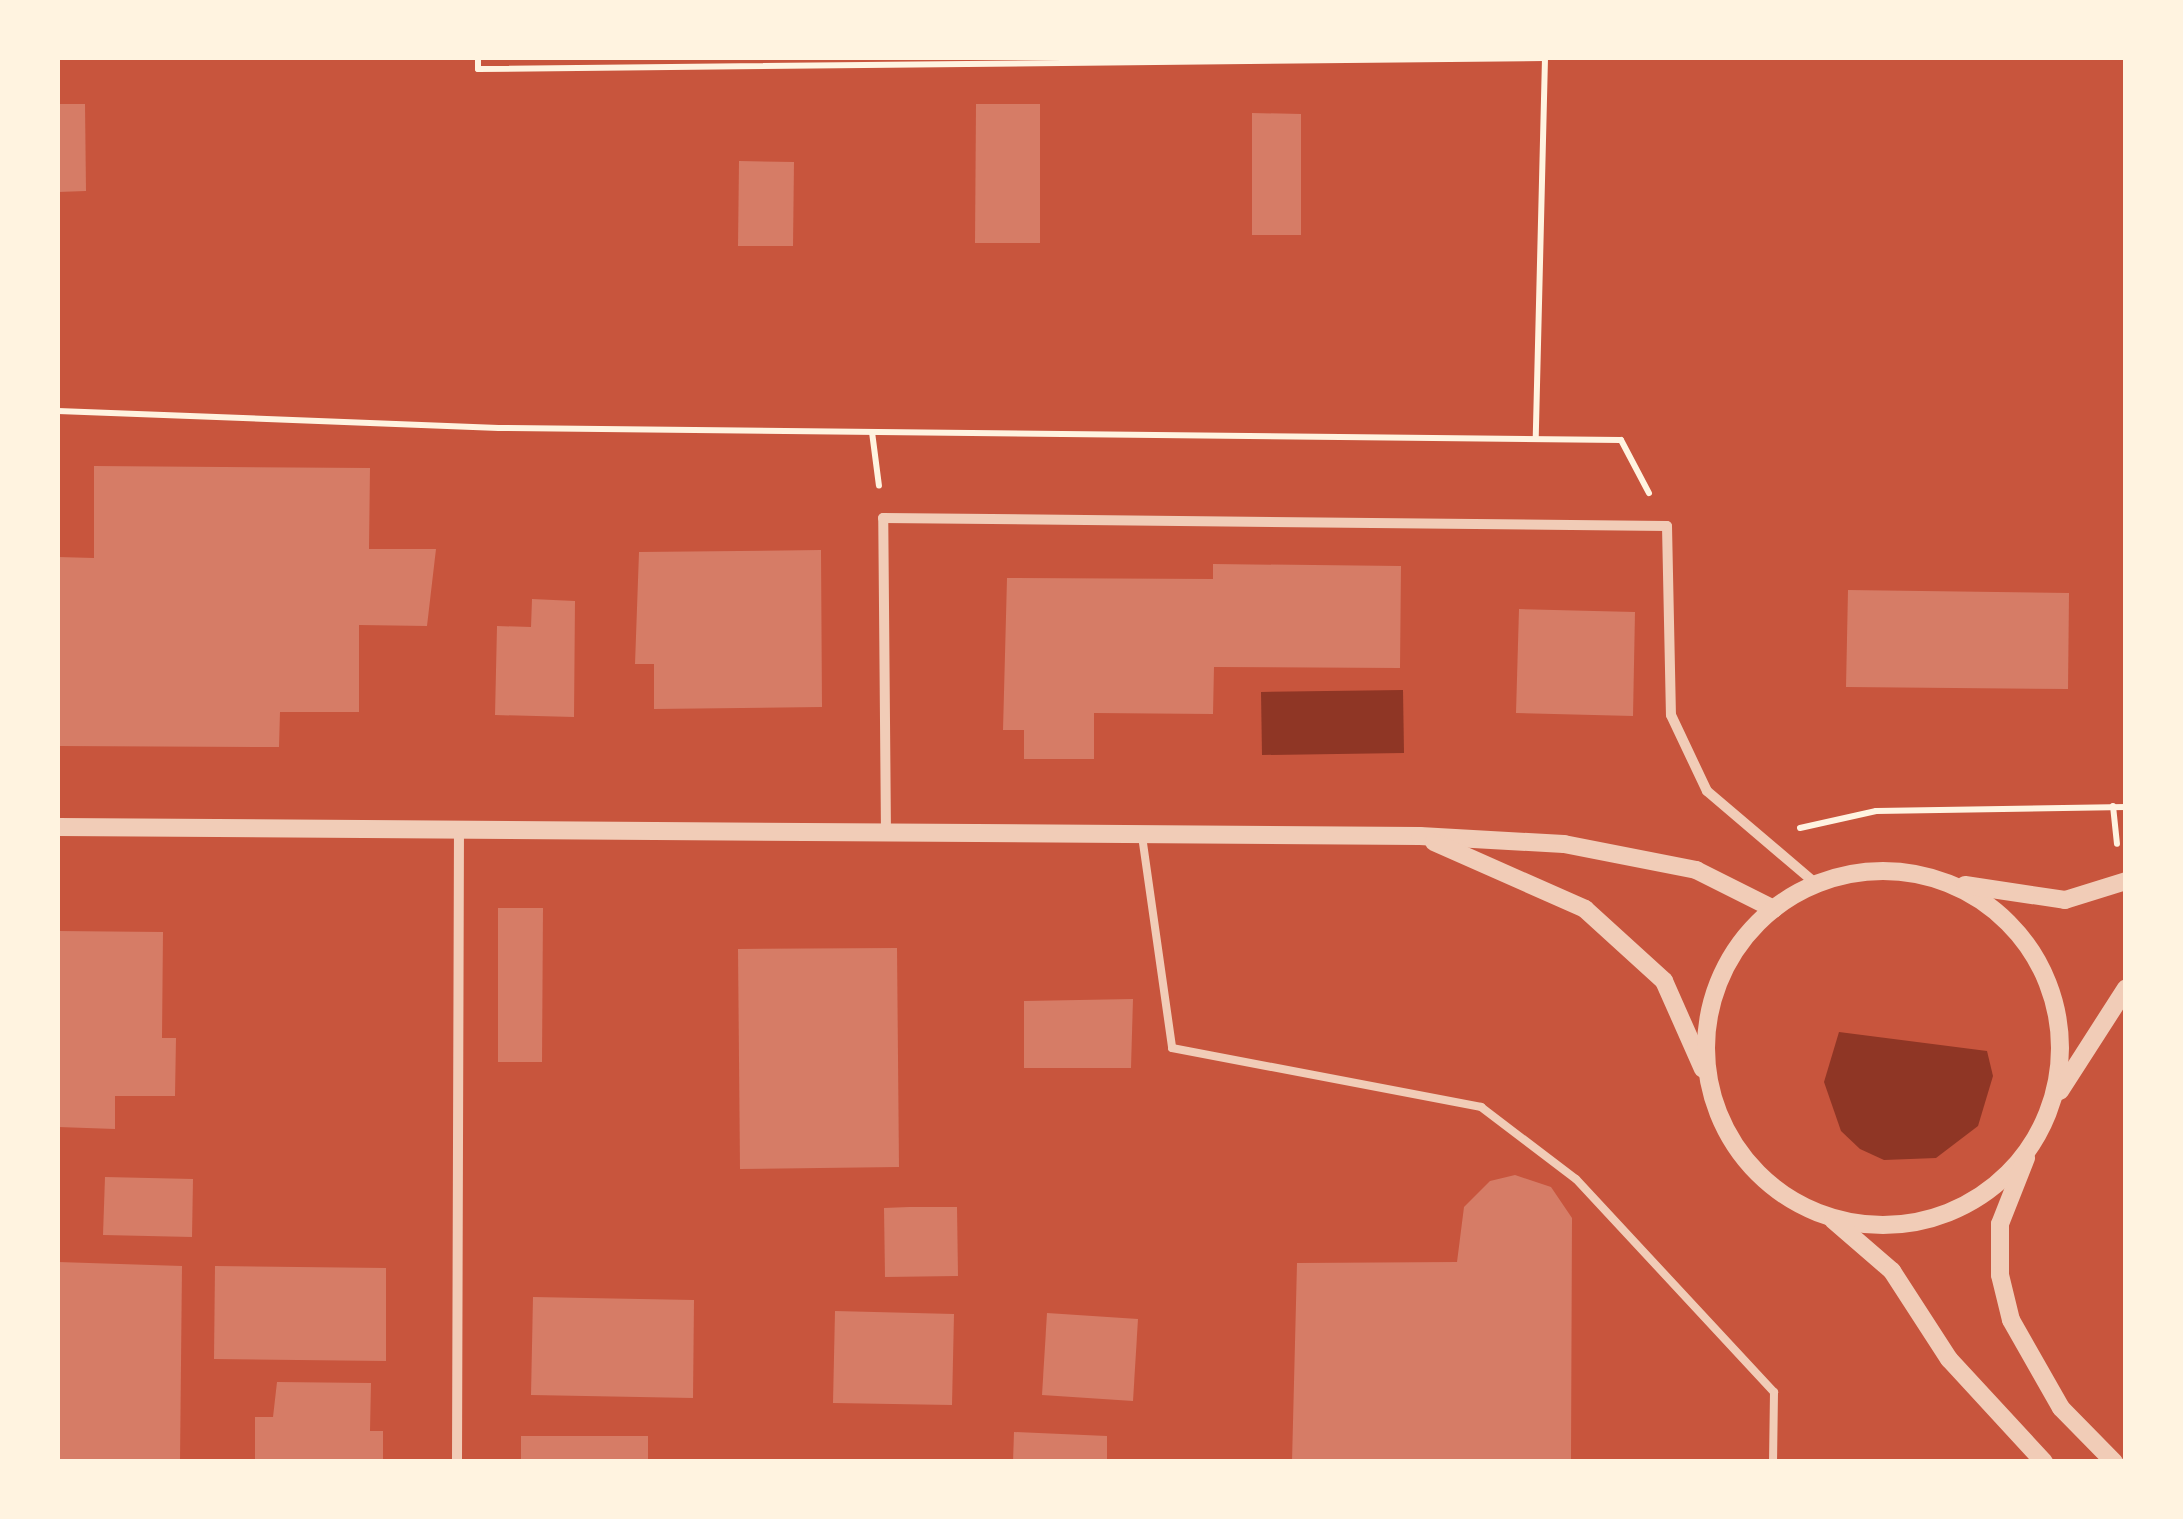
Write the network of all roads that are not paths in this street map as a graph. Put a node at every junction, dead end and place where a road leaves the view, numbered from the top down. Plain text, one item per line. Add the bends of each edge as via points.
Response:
1 (459, 826) junction
2 (58, 827) edge
3 (886, 834) junction
4 (1142, 836) junction
5 (1420, 836) junction
6 (2126, 881) edge
7 (1951, 883) junction
8 (1815, 884) junction
9 (1774, 909) junction
10 (2126, 988) edge
11 (1708, 1079) junction
12 (2054, 1100) junction
13 (2027, 1155) junction
14 (1832, 1220) junction
15 (457, 1462) edge
16 (1773, 1462) edge
17 (2044, 1462) edge
18 (2114, 1462) edge

1 - 2 street
1 - 3 street
1 - 15 street
3 - 4 street
3 - 8 street via 883,518 1667,526 1671,715 1707,791
4 - 5 street
4 - 16 lane via 1172,1048 1481,1108 1576,1180 1774,1392
5 - 9 street via 1564,844 1696,870
5 - 11 street via 1585,908 1664,981
6 - 7 street via 2066,900
7 - 8 street via 1875,871
7 - 12 street via 1993,907 2028,943 2054,996 2062,1051
8 - 9 street
9 - 11 street via 1735,950 1714,995 1706,1035
10 - 12 street
11 - 14 street via 1723,1126 1755,1172 1789,1200
12 - 13 street
13 - 14 street via 1973,1202 1910,1225
13 - 18 street via 2000,1224 2000,1274 2011,1320 2061,1408
14 - 17 street via 1892,1271 1949,1360

